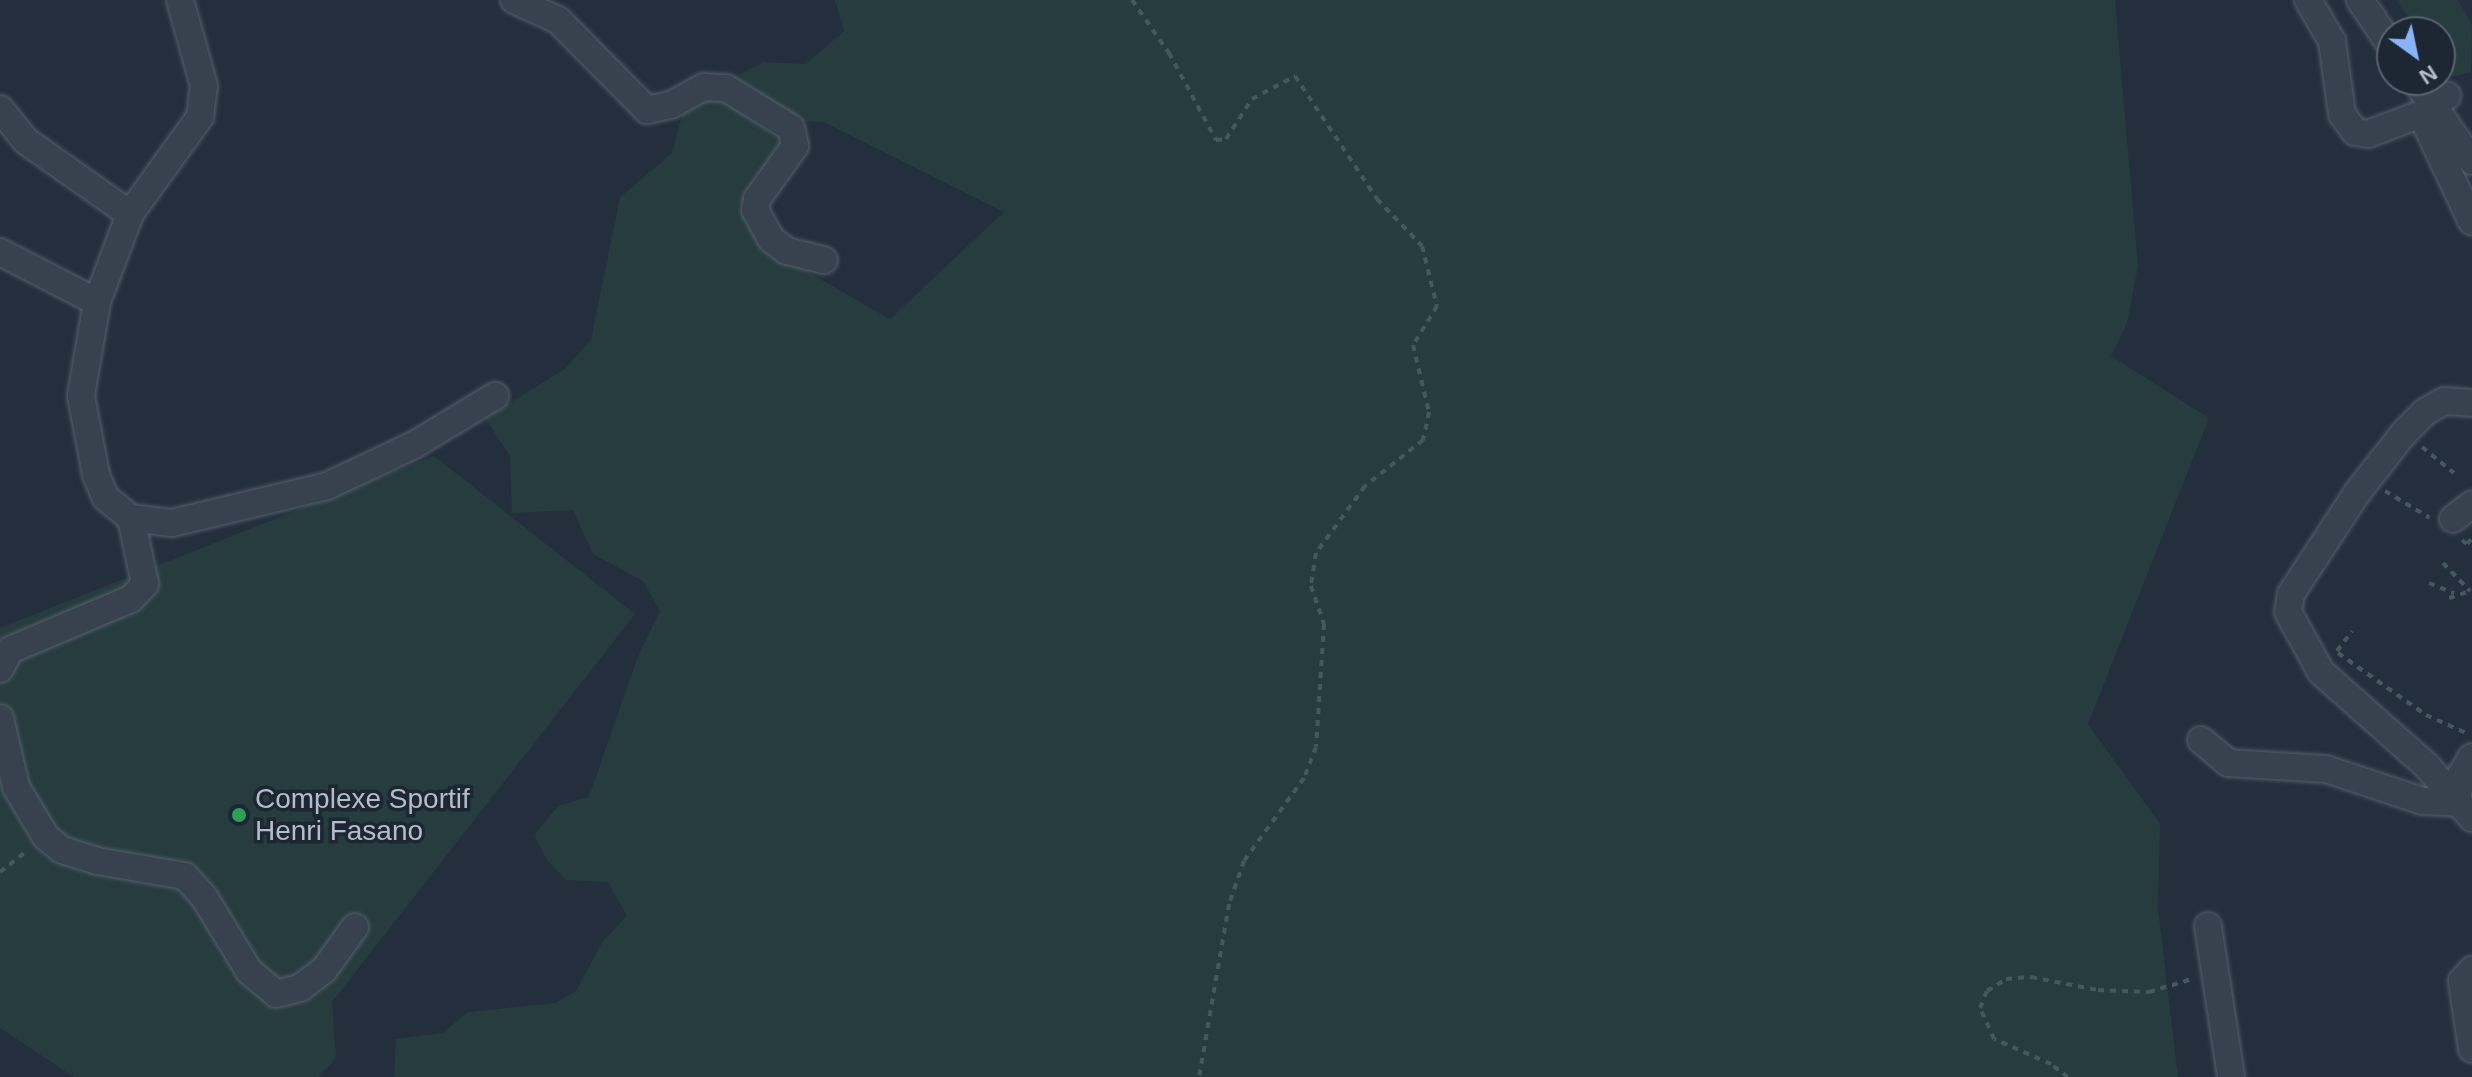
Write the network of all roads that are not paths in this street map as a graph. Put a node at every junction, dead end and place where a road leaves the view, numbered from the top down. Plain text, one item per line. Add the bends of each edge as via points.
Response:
1 (180, 0) edge
2 (514, 0) edge
3 (2308, 0) edge
4 (2360, 0) edge
5 (2376, 24) edge
6 (2424, 96) edge
7 (2425, 96) edge
8 (2426, 96) edge
9 (2426, 96) edge
10 (0, 109) edge
11 (2472, 131) edge
12 (2472, 161) edge
13 (130, 214) junction
14 (2472, 222) edge
15 (0, 252) edge
16 (824, 260) dead end
17 (97, 302) junction
18 (495, 396) dead end
19 (2472, 403) edge
20 (131, 518) junction
21 (0, 669) edge
22 (0, 718) edge
23 (2201, 740) dead end
24 (2469, 745) edge
25 (2464, 810) edge
26 (2208, 926) dead end
27 (355, 927) dead end
28 (2472, 970) edge
29 (2472, 1049) edge
30 (2231, 1077) edge

1 - 13 street via 204,86 200,117
2 - 16 street via 558,20 647,110 671,105 704,87 726,88 791,128 795,146 757,199 755,210 771,239 787,251 809,261
3 - 6 street via 2332,41 2347,123 2355,132 2368,134
4 - 5 street
7 - 14 street
8 - 11 street
9 - 12 street
10 - 13 street via 26,141
13 - 17 street
15 - 17 street
17 - 20 street via 81,396 86,442 106,498
18 - 20 street via 414,445 327,486 172,523
19 - 25 street via 2444,401 2404,433 2357,493 2291,594 2288,612 2321,672 2427,766
20 - 21 street via 145,584 131,599 10,650
22 - 27 street via 16,787 46,837 62,850 97,861 185,876 204,897 249,971 276,994 300,988 324,970
23 - 25 street via 2228,763 2326,769
24 - 25 street via 2461,775
26 - 30 street
28 - 29 street via 2462,981

